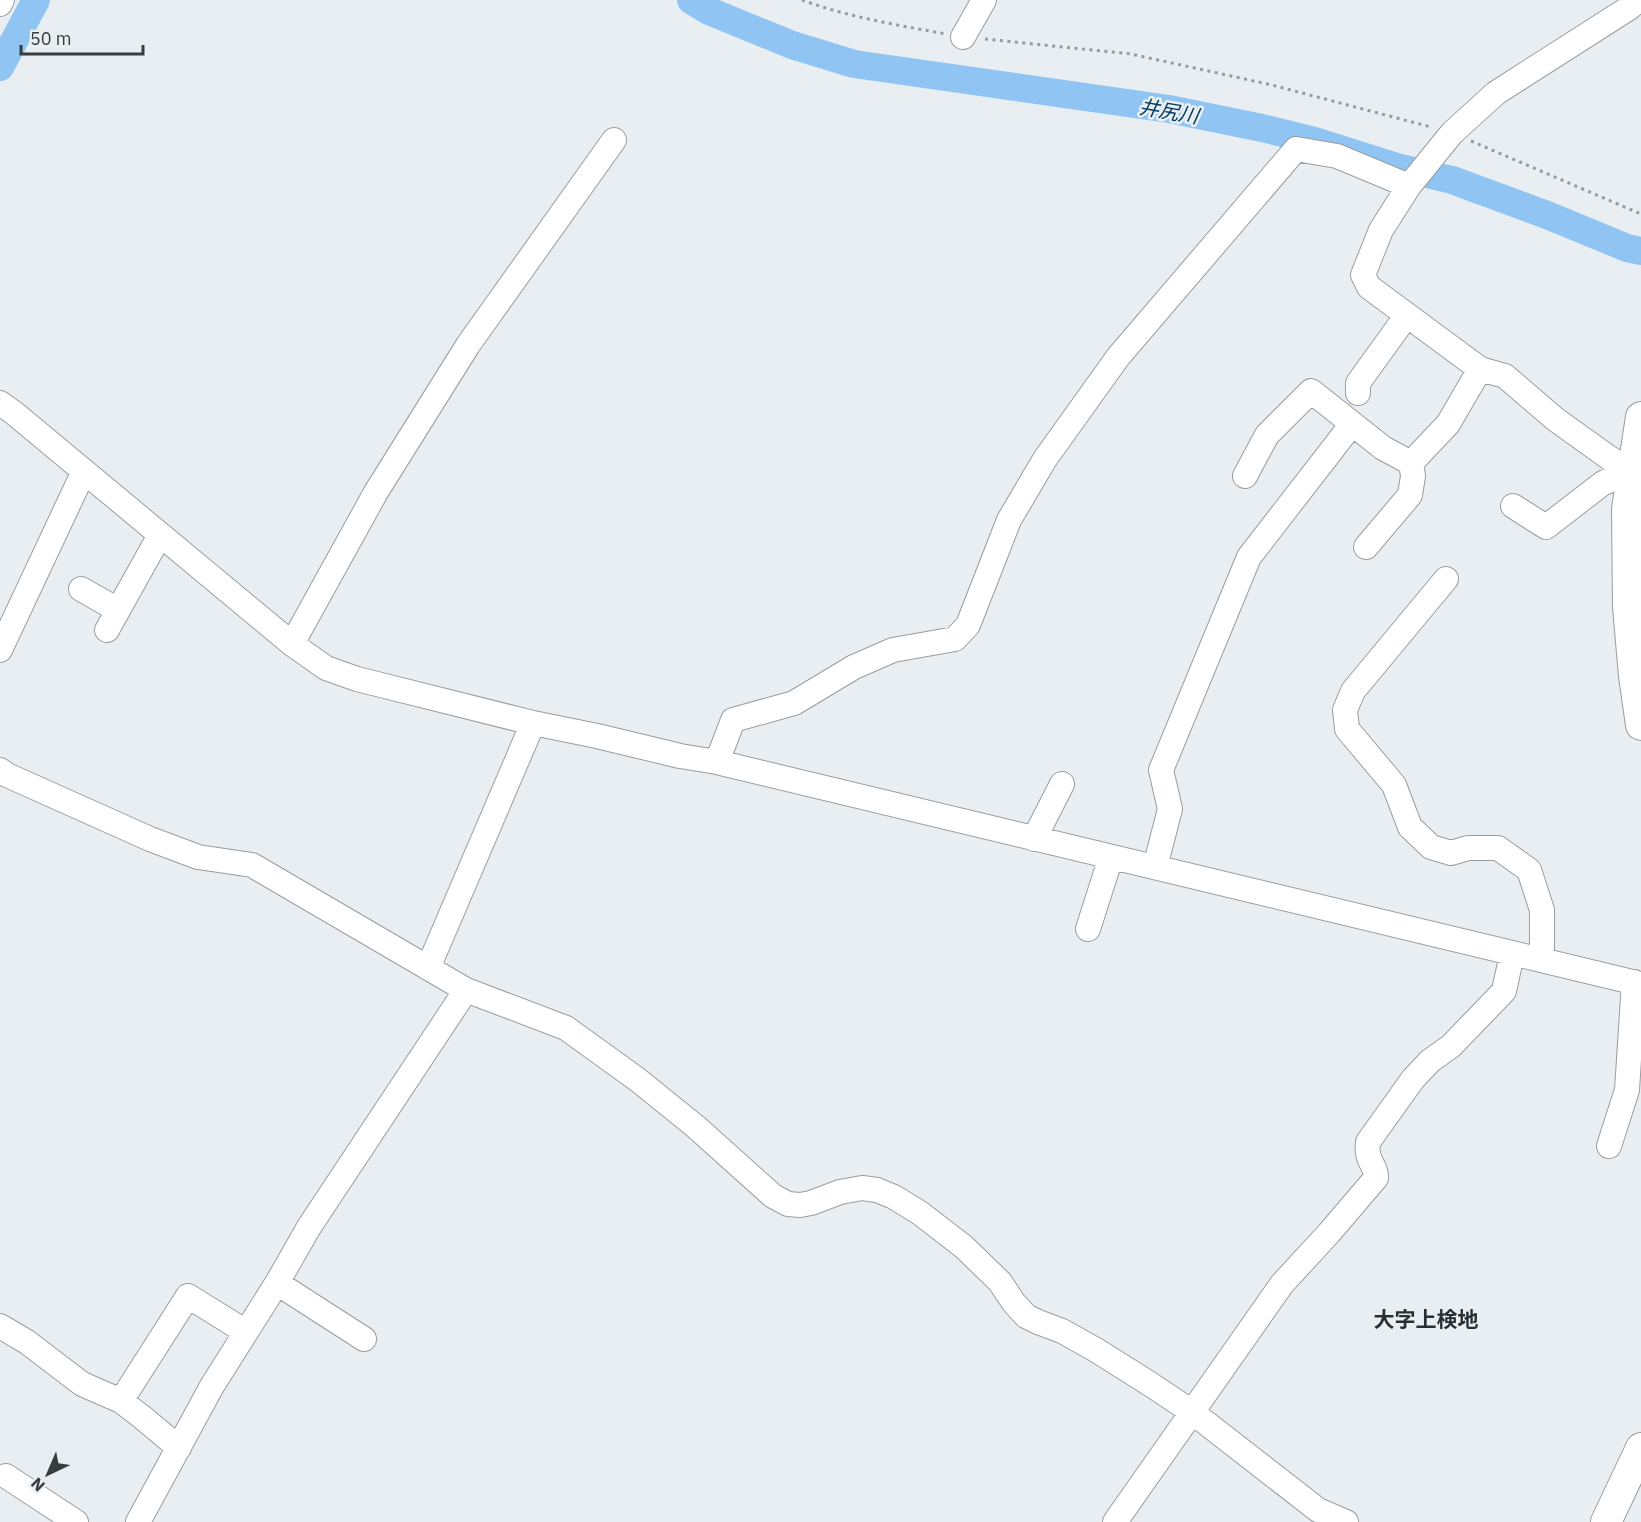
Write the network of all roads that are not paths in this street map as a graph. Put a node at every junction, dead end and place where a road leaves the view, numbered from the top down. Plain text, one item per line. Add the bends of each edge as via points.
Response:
1 (2, 0) edge
2 (984, 0) edge
3 (1638, 0) edge
4 (0, 4) edge
5 (963, 37) road end
6 (614, 140) dead end
7 (1410, 184) junction
8 (1407, 315) junction
9 (1480, 369) junction
10 (1358, 393) dead end
11 (0, 403) edge
12 (1641, 417) edge
13 (1352, 424) junction
14 (1411, 463) junction
15 (84, 471) junction
16 (1632, 472) junction
17 (1245, 476) dead end
18 (1513, 506) dead end
19 (160, 535) junction
20 (1366, 547) dead end
21 (1446, 579) dead end
22 (81, 589) dead end
23 (292, 644) junction
24 (0, 650) edge
25 (533, 723) junction
26 (1641, 725) edge
27 (717, 762) junction
28 (0, 770) edge
29 (1062, 784) dead end
30 (1034, 839) junction
31 (1110, 857) junction
32 (1155, 867) junction
33 (1088, 929) dead end
34 (1512, 954) junction
35 (1542, 960) junction
36 (428, 968) junction
37 (1638, 983) edge
38 (466, 990) junction
39 (1609, 1146) dead end
40 (278, 1283) junction
41 (0, 1326) edge
42 (246, 1332) junction
43 (364, 1339) dead end
44 (121, 1401) junction
45 (1192, 1412) junction
46 (179, 1448) junction
47 (1641, 1448) edge
48 (6, 1476) dead end
49 (76, 1522) edge
50 (138, 1522) edge
51 (1115, 1522) edge
52 (1346, 1522) edge
53 (1606, 1522) edge

1 - 4 street
2 - 5 street
3 - 7 street via 1497,93 1452,133
6 - 23 street via 468,345 376,492
7 - 8 street via 1381,230 1363,275 1370,287
7 - 27 street via 1337,156 1296,149 1118,357 1045,459 1009,520 968,625 955,639 893,651 854,667 794,703 733,720
8 - 9 street
8 - 10 street via 1358,383
9 - 14 street via 1448,424
9 - 16 street via 1505,376 1555,419
11 - 15 street
12 - 16 main road
13 - 14 street
13 - 17 street via 1311,392 1267,435
13 - 32 street via 1249,557 1161,770 1170,809
14 - 20 street via 1410,495
15 - 19 street
15 - 24 street
16 - 18 street via 1603,483 1546,527
16 - 26 main road via 1627,509 1628,607
19 - 22 street via 112,620
19 - 23 street
21 - 35 street via 1353,691 1345,710 1347,729 1394,785 1410,827 1431,847 1451,853 1468,848 1498,848 1529,870 1542,910
23 - 25 street via 326,668 357,679
25 - 27 street
25 - 36 street
27 - 30 street
28 - 36 street via 198,858 252,865
29 - 30 street
30 - 31 street
31 - 32 street
31 - 33 street
32 - 34 street
34 - 35 street
34 - 45 street via 1504,991 1413,1079 1368,1142 1376,1178 1282,1284
35 - 37 street
36 - 38 street
37 - 39 street via 1627,1090
38 - 40 street via 309,1227
38 - 45 street via 566,1028 695,1126 773,1197 800,1205 862,1188 894,1197 964,1247 1000,1282 1026,1316 1096,1350
40 - 42 street
40 - 43 street
41 - 44 street via 82,1384
42 - 44 street via 188,1296
42 - 46 street
44 - 46 street
45 - 51 street
45 - 52 street via 1318,1510
46 - 50 street
47 - 53 main road
48 - 49 street

